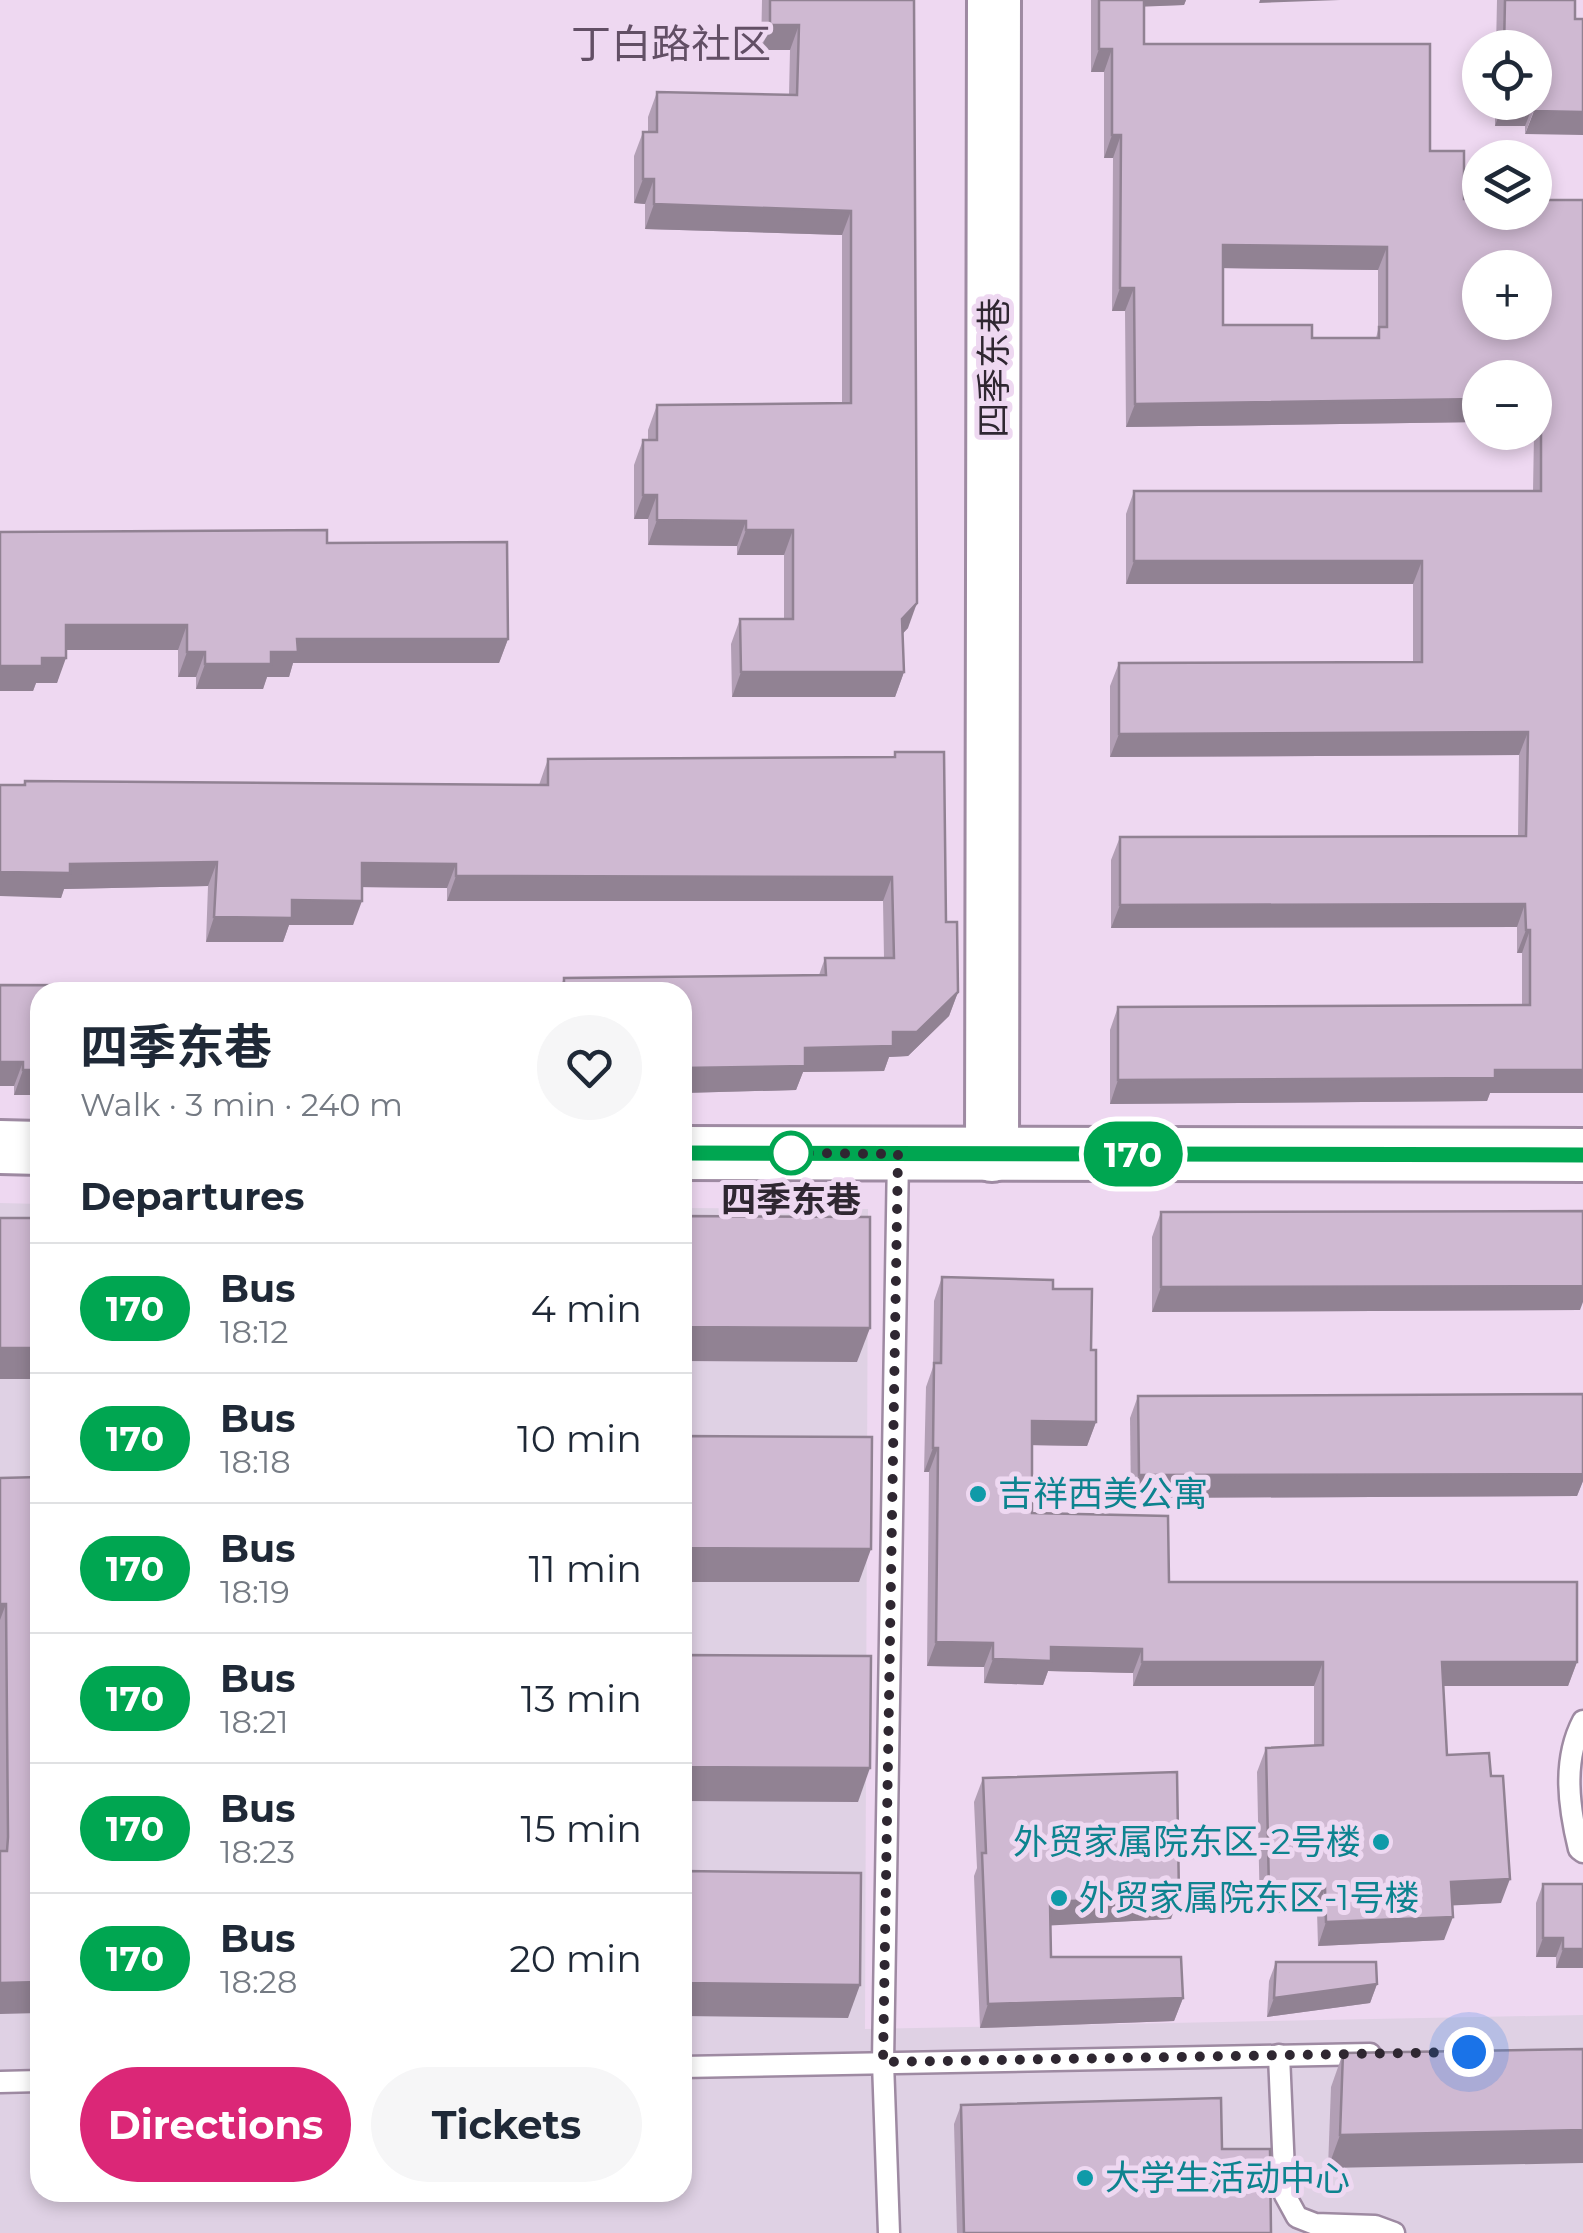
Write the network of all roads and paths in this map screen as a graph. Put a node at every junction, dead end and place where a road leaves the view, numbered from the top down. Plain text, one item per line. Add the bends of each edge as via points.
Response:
1 (994, 0) edge
2 (0, 1147) edge
3 (30, 1148) edge
4 (692, 1153) edge
5 (898, 1154) junction
6 (992, 1155) junction
7 (1583, 1155) edge
8 (1583, 1722) edge
9 (1583, 1852) edge
10 (1393, 2054) edge
11 (1279, 2055) junction
12 (883, 2062) junction
13 (692, 2066) edge
14 (30, 2081) edge
15 (0, 2082) edge
16 (889, 2233) edge
17 (1394, 2233) edge

1 - 6 street, 四季东巷
2 - 3 street
4 - 5 street
5 - 6 street
5 - 12 lane
6 - 7 street
8 - 9 lane via 1575,1737 1568,1803
10 - 11 lane
11 - 12 lane
11 - 17 lane via 1285,2195 1297,2217
12 - 13 lane
12 - 16 lane
14 - 15 lane

